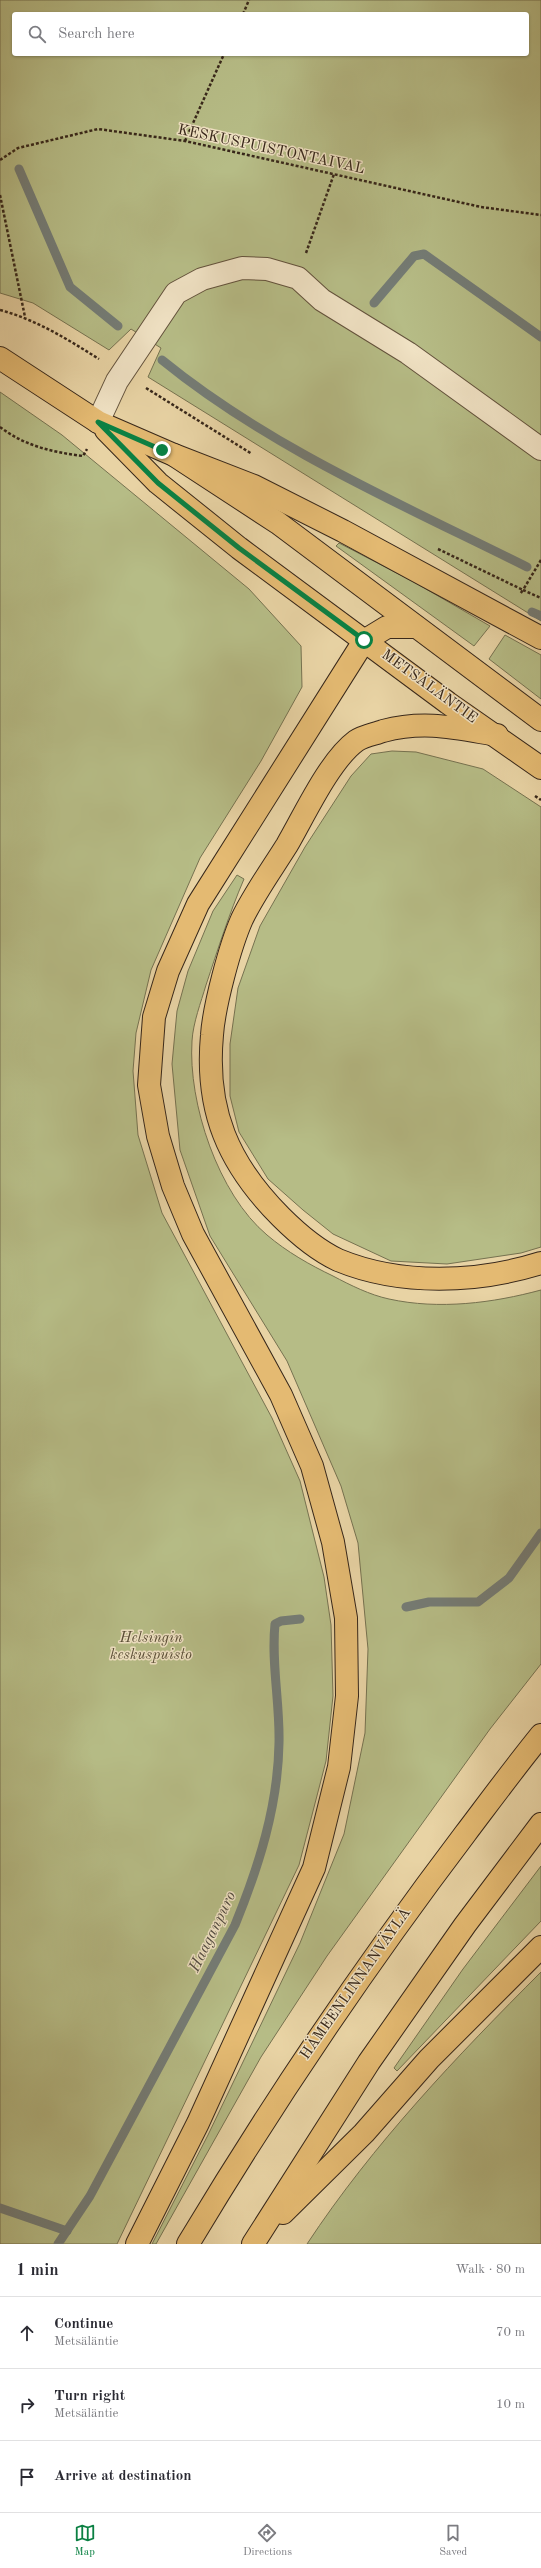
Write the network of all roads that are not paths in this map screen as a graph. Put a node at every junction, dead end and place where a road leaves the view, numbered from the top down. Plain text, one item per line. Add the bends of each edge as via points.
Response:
1 (0, 358) edge
2 (98, 422) junction
3 (541, 449) edge
4 (174, 455) junction
5 (416, 628) junction
6 (541, 638) edge
7 (364, 640) junction
8 (541, 720) edge
9 (497, 735) junction
10 (541, 768) edge
11 (541, 1262) edge
12 (541, 1735) edge
13 (541, 1824) edge
14 (541, 1947) edge
15 (255, 2241) edge
16 (137, 2244) edge
17 (188, 2244) edge

1 - 2 main road, METSÄLÄNTIE
2 - 3 lane via 123,374 176,293 202,279 242,268 267,269 298,278 322,300 408,353
2 - 4 main road, METSÄLÄNTIE
2 - 7 main road, METSÄLÄNTIE via 158,483 239,548
4 - 5 main road, METSÄLÄNTIE via 278,523
4 - 6 main road via 254,486
5 - 7 main road via 387,627
5 - 8 main road, METSÄLÄNTIE
7 - 9 main road, METSÄLÄNTIE via 448,703
7 - 16 main road via 198,904 168,972 154,1017 149,1085 158,1136 173,1186 193,1234 280,1395 316,1481 333,1542 346,1618 347,1696 340,1768 314,1868 198,2123
9 - 10 main road, METSÄLÄNTIE
9 - 11 main road via 439,725 407,725 356,741 334,765 242,919 223,980 212,1035 212,1097 229,1151 258,1194 298,1234 337,1259 394,1276 448,1279 522,1269
12 - 17 main road, HÄMEENLINNANVÄYLÄ via 423,1890 325,2026
13 - 15 main road via 465,1925 369,2062
14 - 15 main road via 429,2059 364,2133

